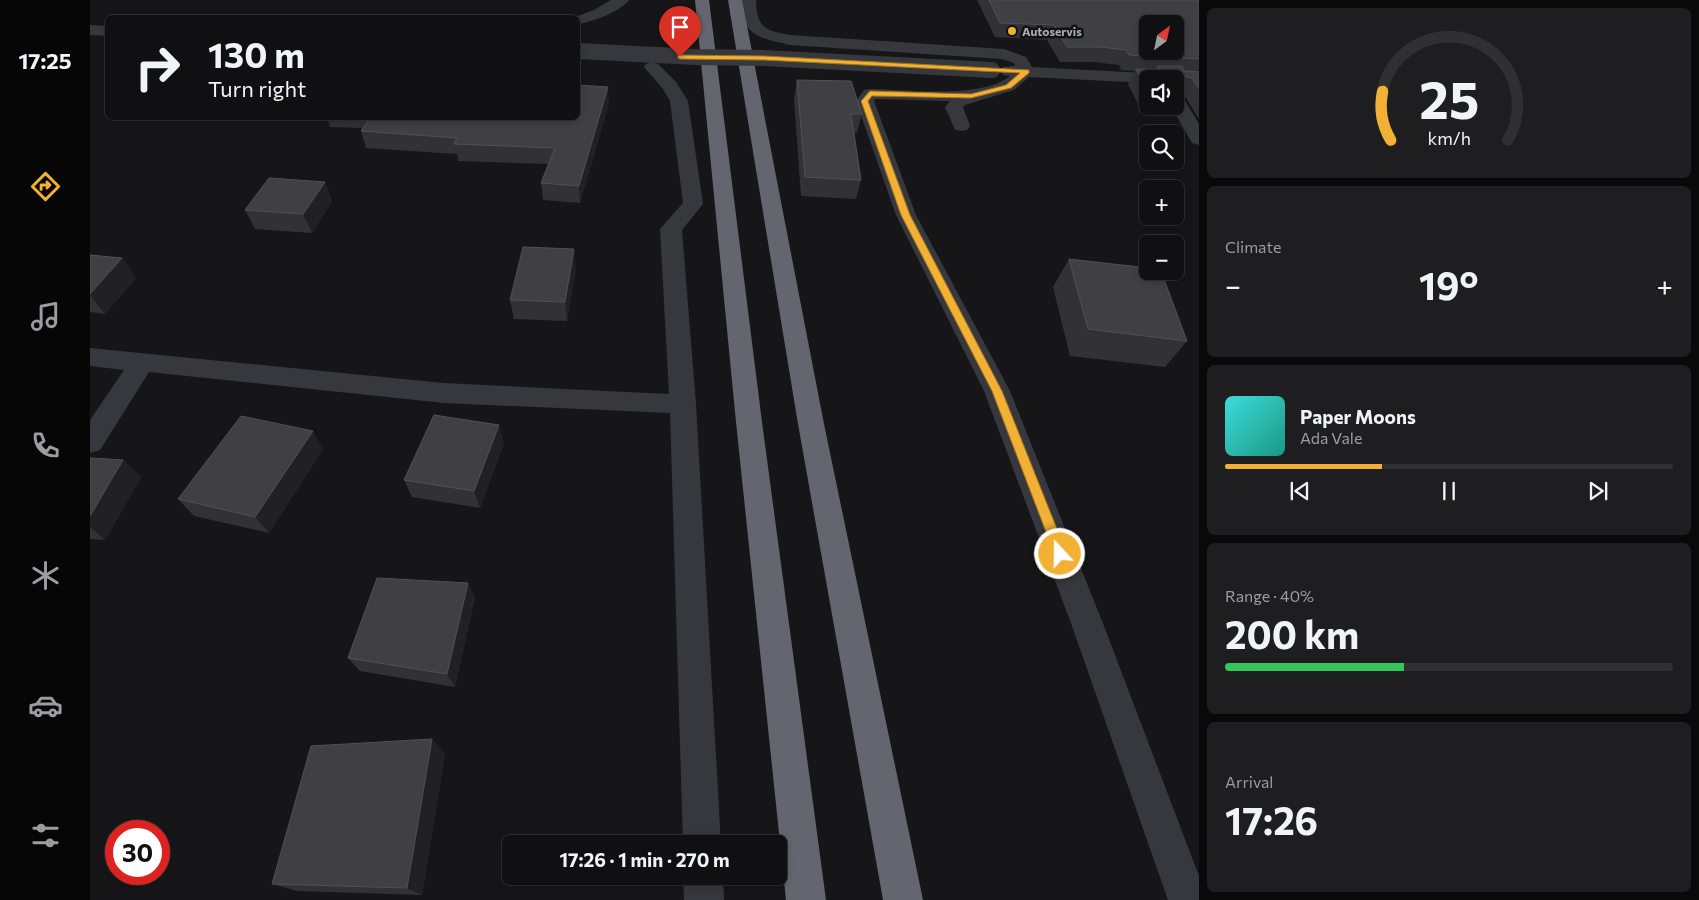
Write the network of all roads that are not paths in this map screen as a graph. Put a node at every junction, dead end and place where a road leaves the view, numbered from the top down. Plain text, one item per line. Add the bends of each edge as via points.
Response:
1 (622, 0) edge
2 (702, 0) edge
3 (735, 0) edge
4 (749, 0) edge
5 (580, 19) edge
6 (90, 30) edge
7 (105, 31) edge
8 (580, 51) edge
9 (652, 67) dead end
10 (1026, 71) junction
11 (1139, 78) edge
12 (971, 96) junction
13 (1184, 113) edge
14 (962, 126) dead end
15 (1199, 139) edge
16 (90, 357) edge
17 (142, 362) junction
18 (683, 404) junction
19 (90, 442) edge
20 (702, 835) edge
21 (703, 885) edge
22 (704, 900) edge
23 (806, 900) edge
24 (903, 900) edge
25 (1188, 900) edge

1 - 5 street
2 - 23 highway
3 - 24 highway via 811,424
4 - 10 street via 752,25 759,32 773,36 790,40 1004,54 1020,60
6 - 7 street
8 - 10 street, bridge
9 - 18 street via 680,101 692,204 671,229
10 - 11 street
10 - 12 street via 1008,86
12 - 14 street via 954,107
12 - 25 street via 870,94 865,101 906,215 997,391 1088,626
13 - 15 street
16 - 17 street
17 - 18 street via 444,393
17 - 19 street
18 - 20 street
21 - 22 street

